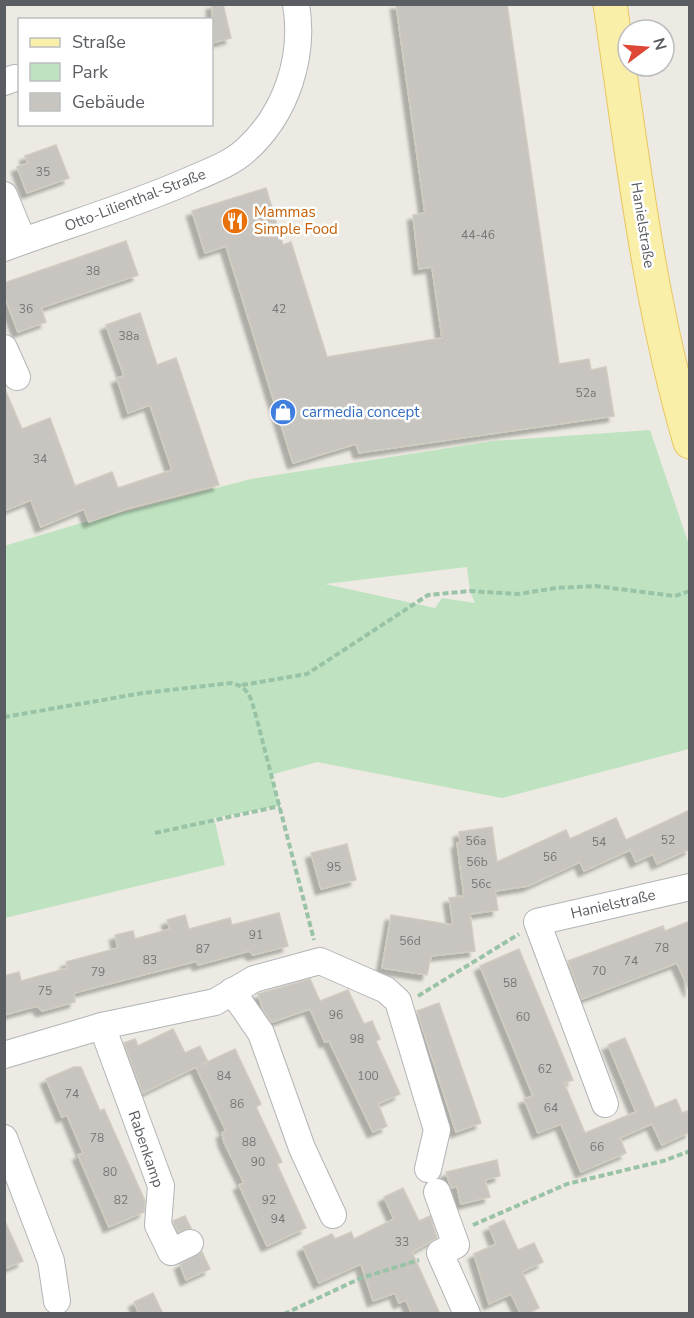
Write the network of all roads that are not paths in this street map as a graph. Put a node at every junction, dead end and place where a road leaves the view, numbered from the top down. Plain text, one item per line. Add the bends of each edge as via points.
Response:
1 (296, 4) edge
2 (610, 4) edge
3 (4, 195) edge
4 (14, 244) edge
5 (4, 348) edge
6 (17, 377) dead end
7 (690, 442) edge
8 (690, 887) edge
9 (232, 991) junction
10 (102, 1026) junction
11 (4, 1055) edge
12 (605, 1104) dead end
13 (4, 1138) edge
14 (333, 1215) dead end
15 (190, 1243) dead end
16 (57, 1301) dead end
17 (467, 1314) edge

1 - 4 street, Otto-Lilienthal-Straße via 296,59 280,122 246,151 214,169
2 - 7 main road, Hanielstraße via 646,250 665,354
3 - 4 street
5 - 6 street
8 - 12 street, Hanielstraße via 537,922
9 - 10 street via 215,1002
9 - 14 street via 261,1033 302,1148
9 - 17 street via 254,978 320,961 386,990 398,1001 437,1130 432,1180
10 - 11 street
10 - 15 street, Rabenkamp via 161,1186 158,1225 171,1252
13 - 16 street via 51,1261

